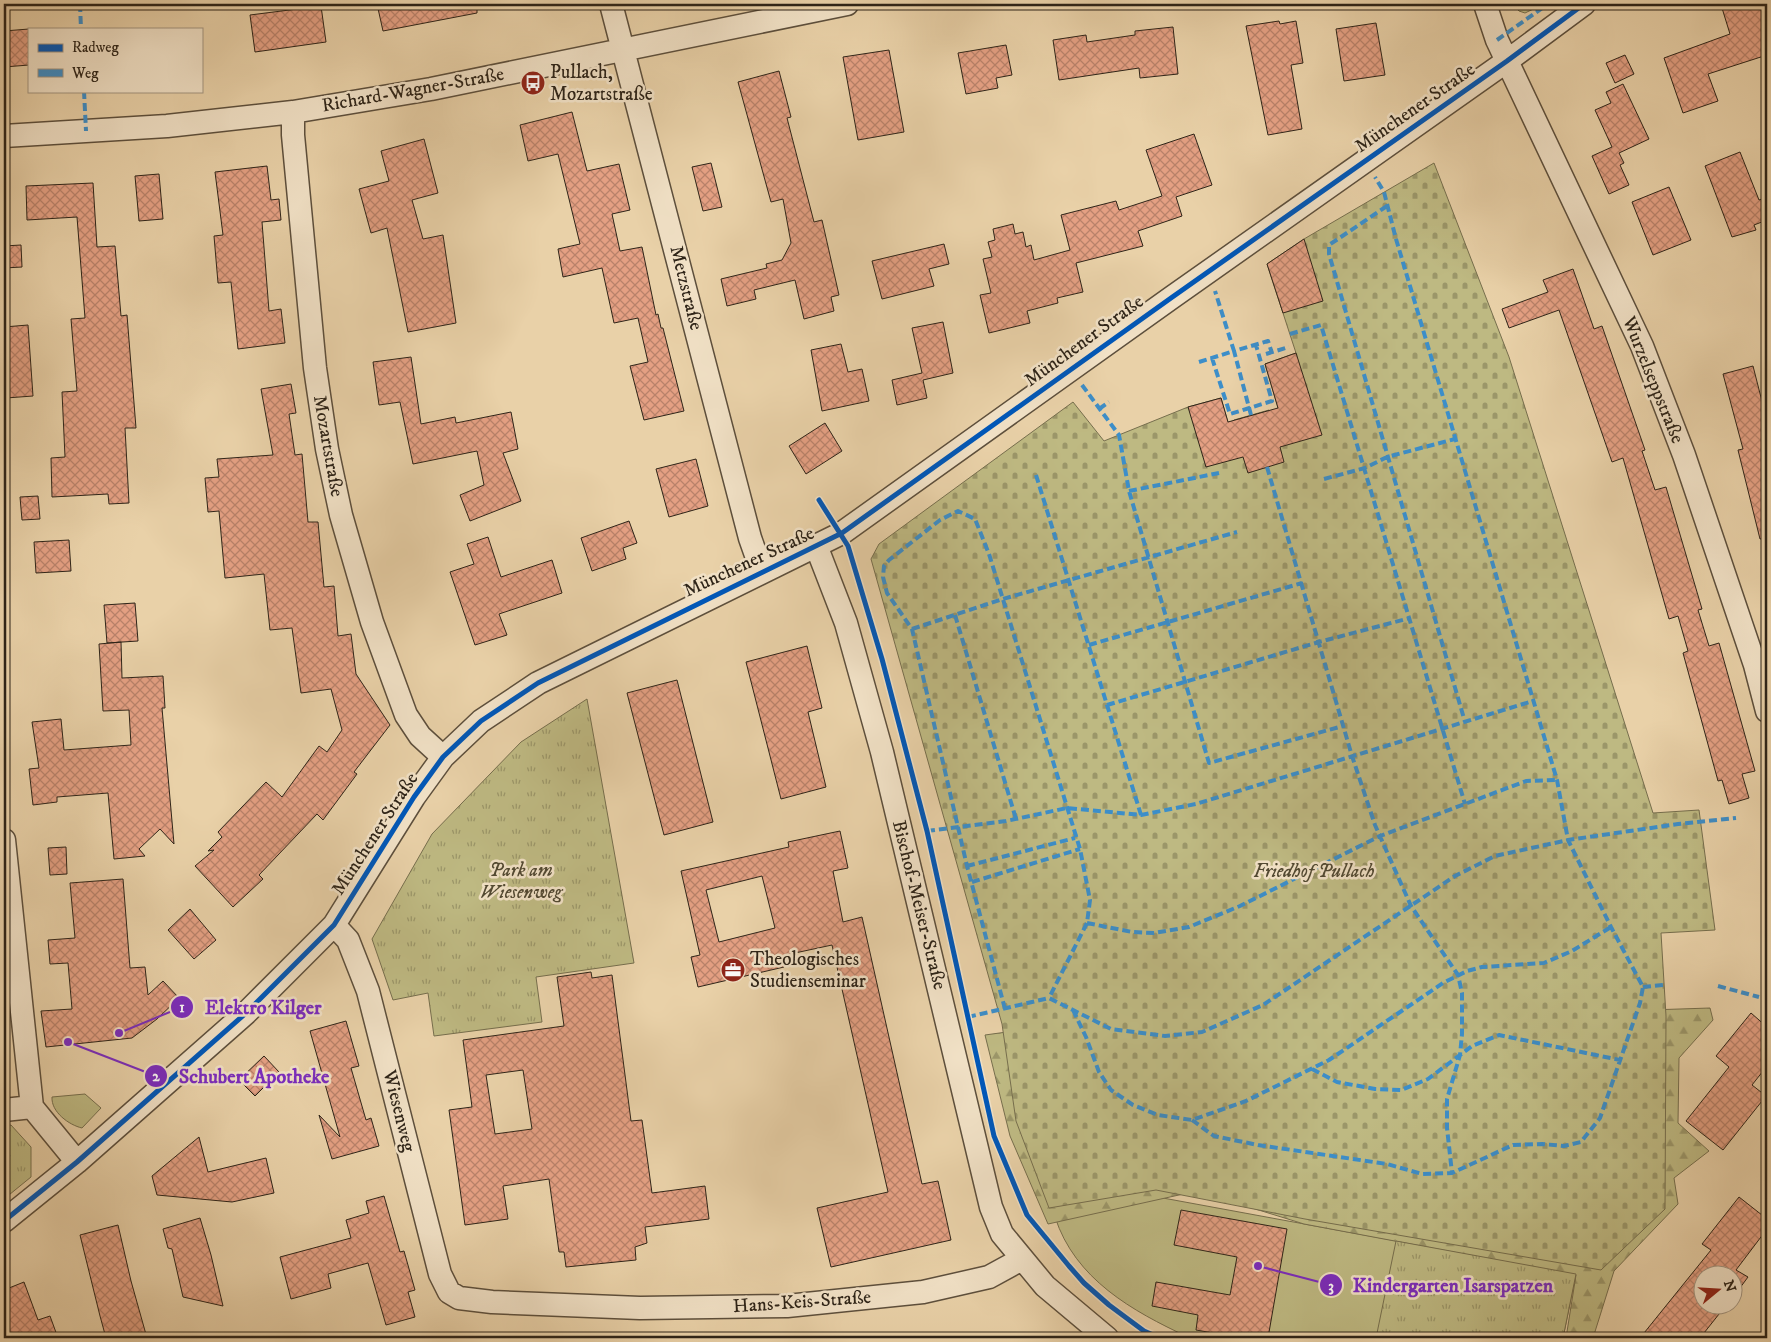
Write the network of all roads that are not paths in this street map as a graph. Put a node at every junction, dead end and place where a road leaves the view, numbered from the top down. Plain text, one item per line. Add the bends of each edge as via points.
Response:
1 (611, 4) edge
2 (847, 4) edge
3 (1485, 4) edge
4 (1584, 4) edge
5 (621, 50) junction
6 (1507, 62) junction
7 (293, 112) junction
8 (4, 136) edge
9 (817, 548) junction
10 (762, 572) junction
11 (1767, 711) edge
12 (443, 757) junction
13 (4, 840) edge
14 (334, 925) junction
15 (32, 1107) junction
16 (4, 1110) edge
17 (77, 1162) junction
18 (4, 1221) edge
19 (1022, 1259) junction
20 (460, 1298) joint
21 (1107, 1338) edge

1 - 5 street, Metzstraße
2 - 5 street, Richard-Wagner-Straße
3 - 6 street, Wurzelseppstraße
4 - 6 street, Münchener Straße
5 - 7 street, Richard-Wagner-Straße via 431,89
5 - 10 street, Metzstraße via 630,74 750,538
6 - 9 street, Münchener Straße
6 - 11 street, Wurzelseppstraße via 1642,346 1684,455 1757,671
7 - 8 street, Richard-Wagner-Straße via 167,126
7 - 12 street, Mozartstraße via 315,368 341,515 372,622 406,714 420,736
9 - 10 street, Münchener Straße
9 - 19 street, Bischof-Meiser-Straße via 846,623 882,752 991,1207 1002,1234
10 - 12 street, Münchener Straße via 538,683 481,721
12 - 14 street, Münchener Straße
13 - 15 street
14 - 17 street, Münchener Straße via 246,1013
14 - 20 street, Wiesenweg via 348,940 368,991 438,1266 449,1292
15 - 16 street
15 - 17 street
17 - 18 street, Münchener Straße
19 - 20 street, Hans-Keis-Straße via 990,1277 923,1292 787,1306 640,1308
19 - 21 street via 1045,1286

